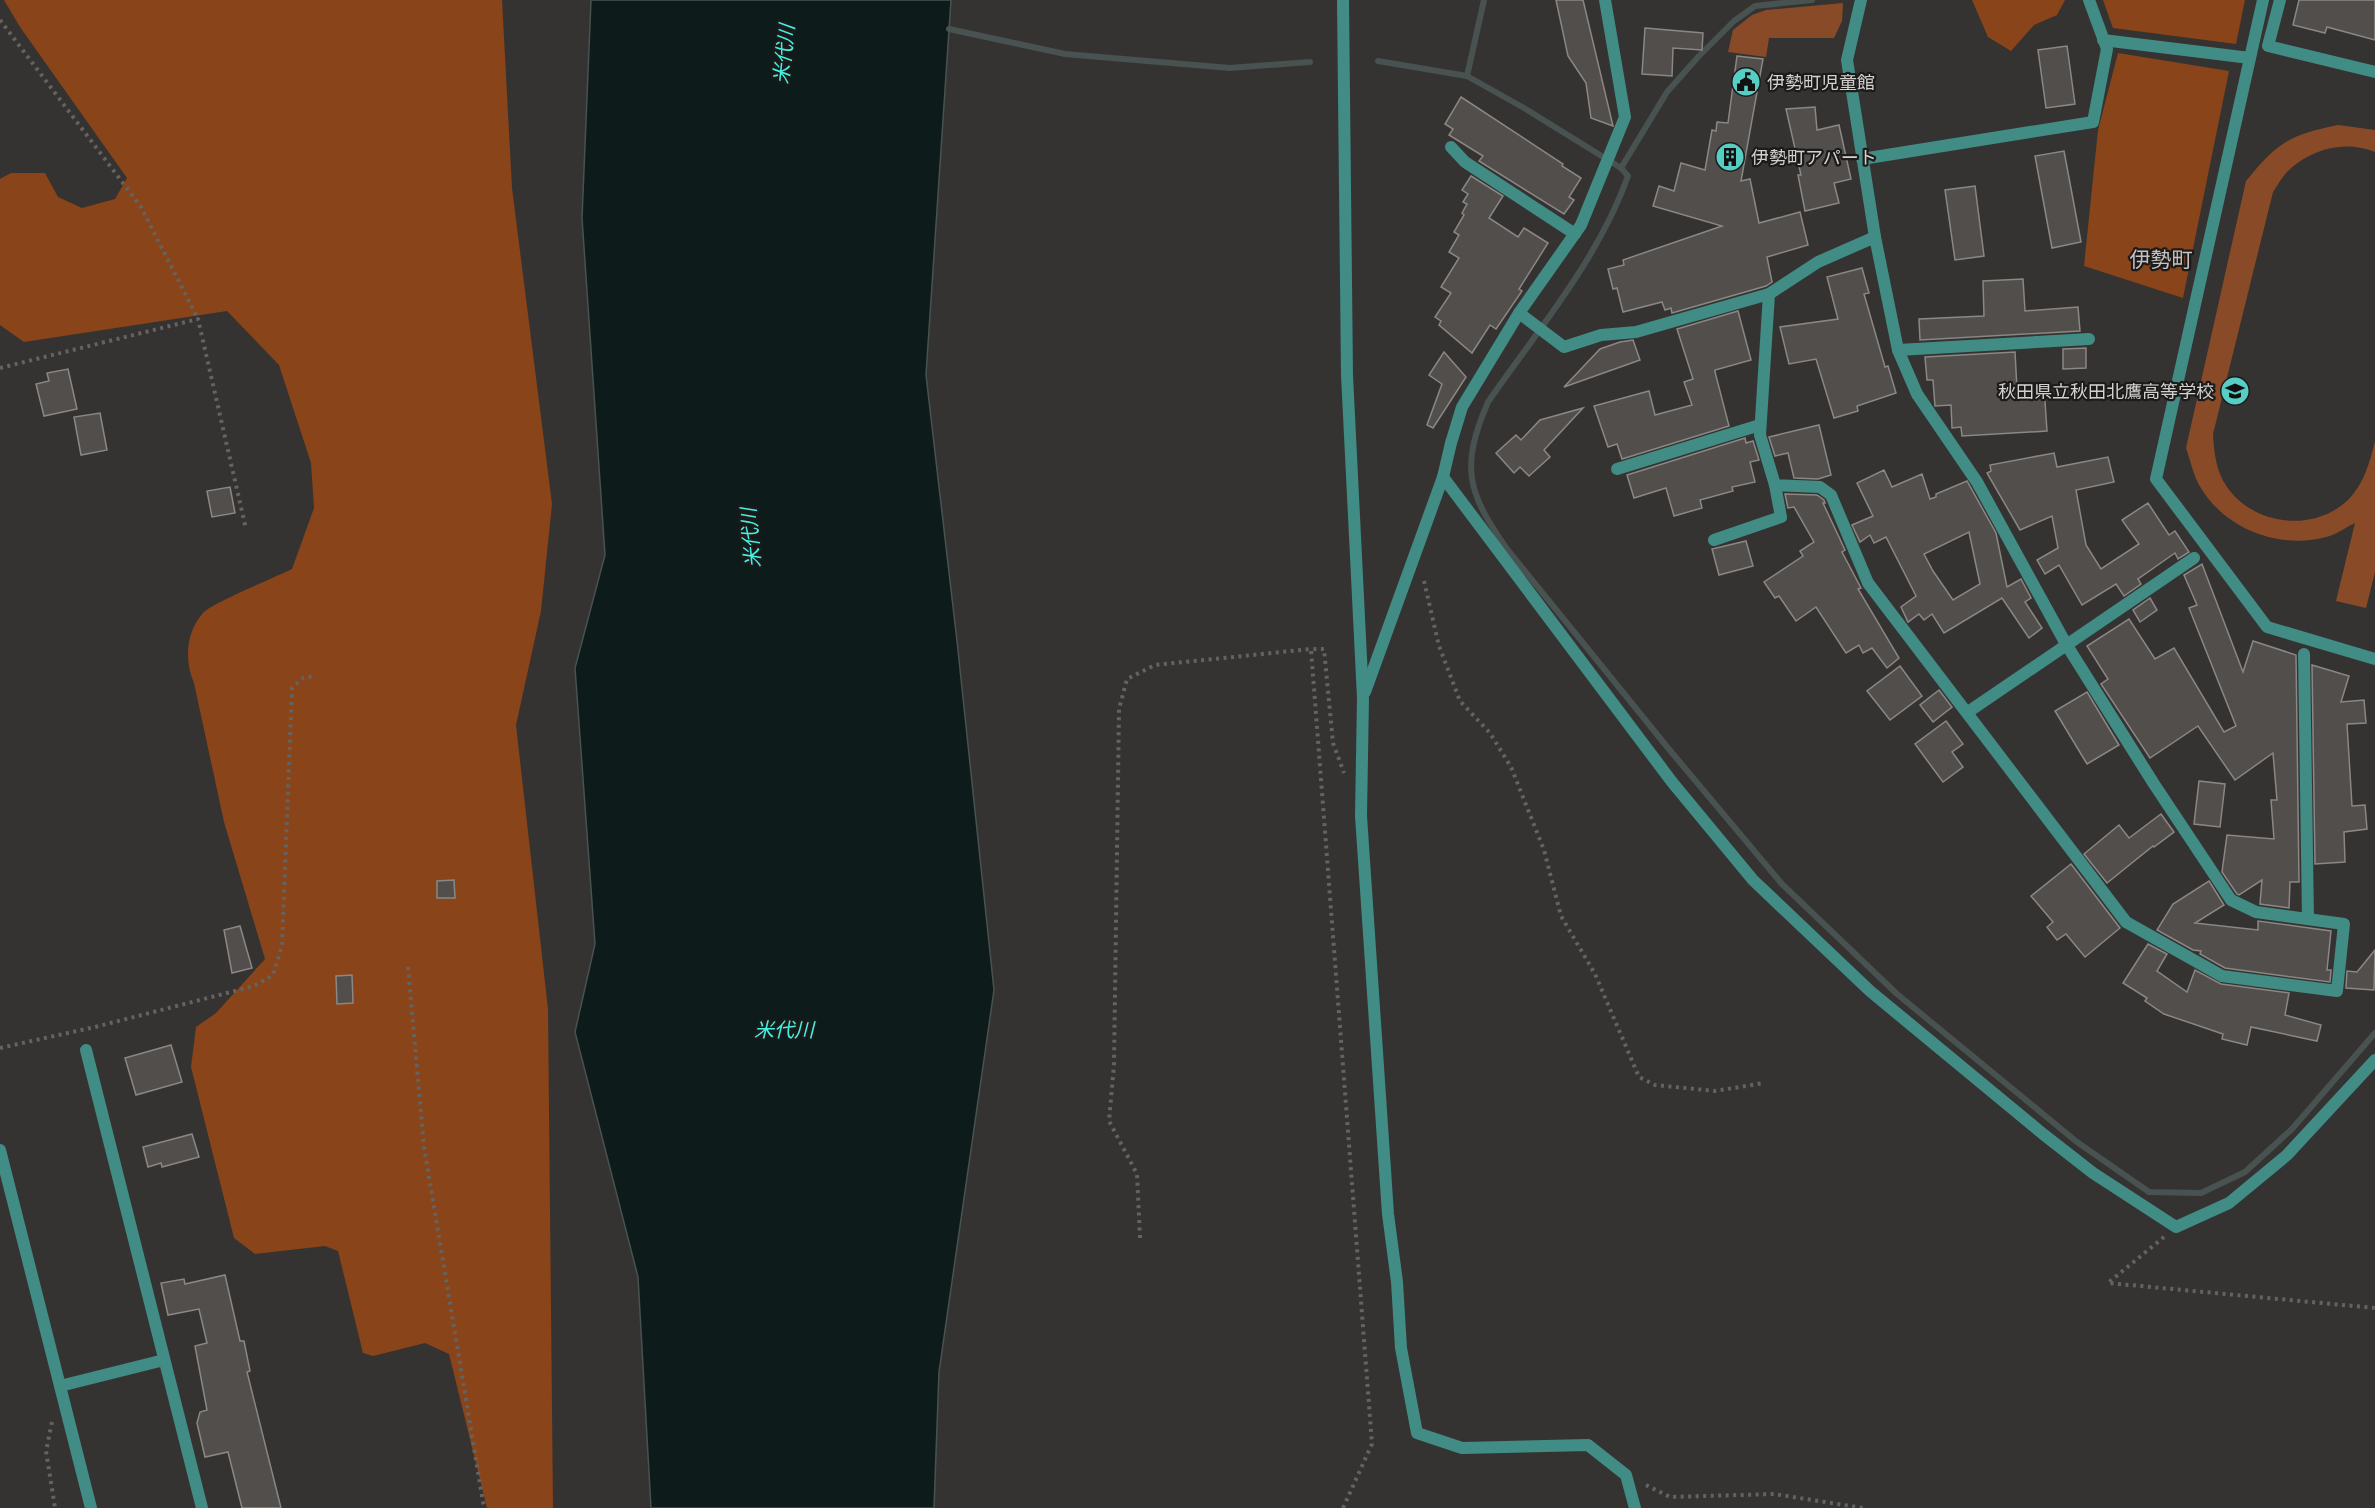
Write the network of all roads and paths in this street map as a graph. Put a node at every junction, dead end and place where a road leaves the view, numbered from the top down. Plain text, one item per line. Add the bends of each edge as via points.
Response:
1 (1343, 0) edge
2 (1605, 0) edge
3 (1861, 0) edge
4 (2089, 0) edge
5 (2263, 0) edge
6 (2280, 0) edge
7 (0, 20) edge
8 (2103, 40) junction
9 (2250, 58) junction
10 (2375, 72) edge
11 (1451, 147) dead end
12 (1862, 159) junction
13 (1575, 234) junction
14 (1875, 237) junction
15 (1769, 294) junction
16 (1519, 314) junction
17 (198, 319) junction
18 (2089, 339) dead end
19 (1898, 350) junction
20 (0, 368) edge
21 (1760, 425) junction
22 (1617, 469) dead end
23 (1443, 477) junction
24 (1775, 485) junction
25 (246, 529) dead end
26 (1714, 540) dead end
27 (2194, 558) dead end
28 (1423, 571) dead end
29 (2066, 644) junction
30 (1311, 649) junction
31 (2304, 654) dead end
32 (2375, 659) edge
33 (315, 676) dead end
34 (1363, 699) junction
35 (1968, 712) junction
36 (1345, 774) dead end
37 (2308, 919) junction
38 (408, 967) dead end
39 (0, 1048) edge
40 (86, 1050) dead end
41 (2375, 1060) edge
42 (1764, 1083) dead end
43 (0, 1150) edge
44 (2176, 1227) junction
45 (1140, 1238) dead end
46 (2375, 1308) edge
47 (164, 1360) junction
48 (60, 1386) junction
49 (53, 1418) dead end
50 (1626, 1475) junction
51 (55, 1508) edge
52 (91, 1508) edge
53 (202, 1508) edge
54 (484, 1508) edge
55 (1343, 1508) edge
56 (1635, 1508) edge
57 (1863, 1508) edge

1 - 34 street via 1347,375
2 - 13 street via 1624,117
3 - 12 street via 1847,60
4 - 8 street
5 - 9 street
6 - 10 street via 2268,46
7 - 17 path via 141,207
8 - 9 street
8 - 12 street via 2107,49 2093,122
9 - 32 street via 2156,479 2267,627
11 - 13 street via 1465,162
12 - 14 street
13 - 16 street
14 - 15 street via 1818,262
14 - 19 street
15 - 16 street via 1636,332 1601,335 1564,347
15 - 21 street
16 - 23 street via 1462,407
17 - 20 path
17 - 25 path
18 - 19 street
19 - 29 street via 1917,394 1977,482
21 - 22 street
21 - 24 street
23 - 34 street
23 - 44 street via 1637,737 1753,880 1870,991 2043,1134 2093,1173
24 - 26 street via 1781,517
24 - 35 street via 1820,487 1831,495 1868,583
27 - 29 street
28 - 42 path via 1439,646 1460,701 1490,733 1511,767 1544,850 1562,916 1595,974 1639,1077 1655,1085 1715,1091
29 - 35 street
29 - 37 street via 2231,900 2256,912
30 - 36 path via 1324,650 1333,743
30 - 45 path via 1155,665 1127,679 1119,709 1110,1121 1137,1174
30 - 55 path via 1372,1444
31 - 37 street
33 - 39 path via 303,678 292,688 282,946 273,975 254,986
34 - 50 street via 1361,816 1366,916 1401,1348 1417,1433 1462,1448 1588,1445
35 - 37 street via 2126,922 2222,976 2337,991 2344,924
38 - 54 path via 424,1146
40 - 47 street
41 - 44 street via 2287,1155 2229,1203
43 - 48 street
44 - 46 path via 2108,1283
47 - 48 street
47 - 53 street
48 - 52 street
49 - 51 path via 45,1451
50 - 56 street
50 - 57 path via 1670,1497 1774,1494

